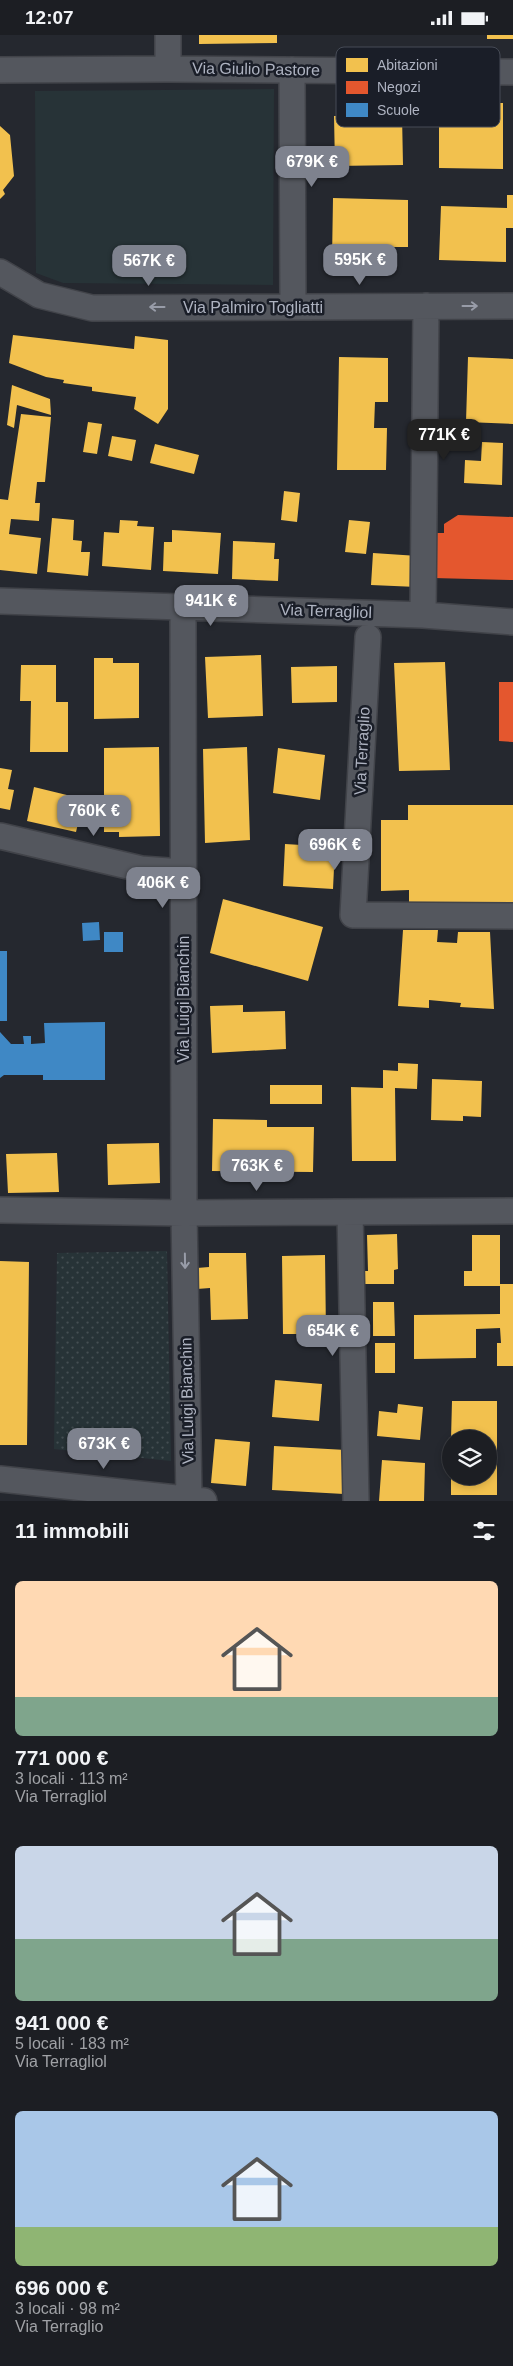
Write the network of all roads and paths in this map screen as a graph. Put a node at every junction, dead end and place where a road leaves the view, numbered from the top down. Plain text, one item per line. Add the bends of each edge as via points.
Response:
1 (168, 35) edge
2 (168, 69) junction
3 (0, 70) edge
4 (292, 70) junction
5 (336, 70) edge
6 (500, 72) edge
7 (513, 72) edge
8 (0, 273) edge
9 (513, 305) edge
10 (426, 306) junction
11 (293, 307) junction
12 (0, 601) edge
13 (183, 606) junction
14 (423, 615) junction
15 (509, 620) edge
16 (368, 637) dead end
17 (0, 836) edge
18 (183, 872) junction
19 (513, 916) edge
20 (0, 1210) edge
21 (513, 1211) edge
22 (350, 1212) junction
23 (184, 1213) junction
24 (0, 1479) edge
25 (142, 1498) edge
26 (197, 1500) edge
27 (356, 1501) edge

1 - 2 street
2 - 3 street, Via Giulio Pastore
2 - 4 street, Via Giulio Pastore
4 - 5 street, Via Giulio Pastore
4 - 11 street
6 - 7 street, Via Giulio Pastore
11 -> 8 street, Via Palmiro Togliatti via 92,308 39,295
10 -> 9 street, Via Palmiro Togliatti
10 - 11 street, Via Palmiro Togliatti
10 - 14 street
12 - 13 street, Via Terragliol
13 - 14 street, Via Terragliol
13 - 18 street, Via Luigi Bianchin
14 - 15 street, Via Terragliol
16 - 19 street, Via Terraglio via 353,915
17 - 18 street via 142,869
18 - 23 street, Via Luigi Bianchin
20 - 23 street
21 - 22 street
22 - 23 street
22 - 27 street
23 -> 26 street, Via Luigi Bianchin
24 - 25 street
25 - 26 street

